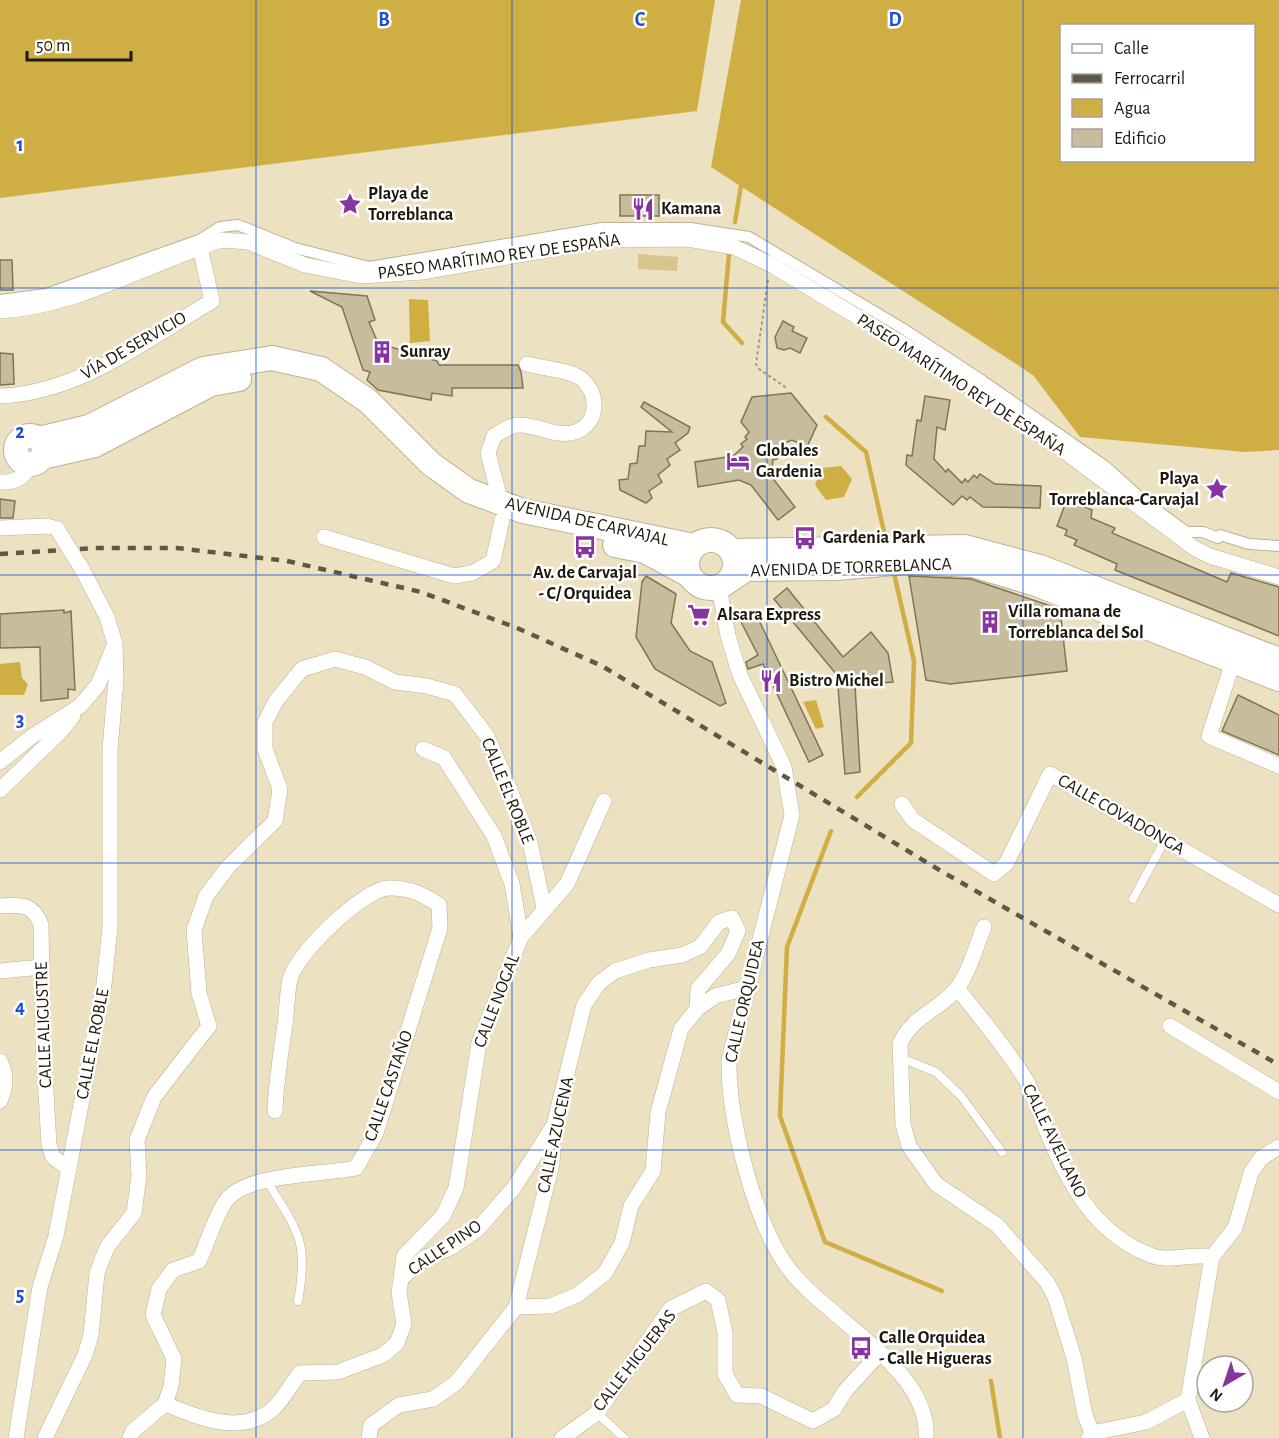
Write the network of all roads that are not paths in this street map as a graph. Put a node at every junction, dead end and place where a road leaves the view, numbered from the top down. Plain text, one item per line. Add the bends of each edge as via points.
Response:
1 (200, 247) junction
2 (0, 300) edge
3 (0, 311) edge
4 (527, 364) dead end
5 (0, 396) edge
6 (21, 450) edge
7 (0, 482) edge
8 (501, 512) junction
9 (0, 528) edge
10 (324, 537) dead end
11 (694, 546) junction
12 (1279, 546) edge
13 (732, 552) junction
14 (905, 554) junction
15 (879, 556) junction
16 (689, 575) junction
17 (1279, 577) edge
18 (724, 584) junction
19 (115, 644) junction
20 (1279, 660) edge
21 (1233, 662) junction
22 (1279, 679) edge
23 (80, 706) junction
24 (423, 749) dead end
25 (0, 762) edge
26 (1279, 766) edge
27 (0, 790) edge
28 (603, 801) dead end
29 (902, 804) dead end
30 (1165, 840) junction
31 (1133, 898) dead end
32 (1279, 905) edge
33 (0, 906) edge
34 (544, 908) junction
35 (984, 927) dead end
36 (521, 937) junction
37 (42, 967) junction
38 (0, 971) edge
39 (747, 988) junction
40 (957, 988) junction
41 (697, 1009) junction
42 (1170, 1026) dead end
43 (902, 1058) junction
44 (0, 1060) edge
45 (1279, 1092) edge
46 (0, 1101) edge
47 (275, 1111) dead end
48 (555, 1125) junction
49 (1279, 1148) edge
50 (1002, 1152) dead end
51 (69, 1169) junction
52 (267, 1181) junction
53 (1212, 1257) junction
54 (402, 1278) junction
55 (298, 1301) dead end
56 (516, 1307) junction
57 (880, 1353) junction
58 (1188, 1400) junction
59 (165, 1404) junction
60 (597, 1413) junction
61 (1091, 1436) edge
62 (16, 1438) edge
63 (45, 1438) edge
64 (130, 1438) edge
65 (369, 1438) edge
66 (562, 1438) edge
67 (624, 1438) edge
68 (926, 1438) edge
69 (1202, 1438) edge

1 - 3 street, PASEO MARÍTIMO REY DE ESPAÑA via 63,301
1 - 5 street, VÍA DE SERVICIO via 212,301 78,380 19,396
1 - 17 street, PASEO MARÍTIMO REY DE ESPAÑA via 222,240 248,242 305,265 361,276 422,272 605,240 688,239 734,247 770,264 939,366 1064,451 1194,548
2 - 12 street via 46,294 199,240 220,227 238,225 295,248 369,267 602,228 690,228 749,237 983,381 1105,466 1186,532
4 - 8 street via 577,376 594,396 595,412 575,432 518,424 494,436 488,453
6 - 7 street via 25,475 11,483
6 - 8 main road, AVENIDA DE CARVAJAL via 89,427 203,369 272,358 321,369 368,400 431,465
8 - 10 street via 493,561 472,573 454,576
8 - 11 main road, AVENIDA DE CARVAJAL via 523,511
8 - 16 main road, AVENIDA DE CARVAJAL via 519,527 645,551
9 - 19 street, CALLE EL ROBLE, bridge via 46,526 57,530 107,617
11 - 13 main road via 714,540
11 - 16 main road via 687,560
13 - 15 main road, AVENIDA DE TORREBLANCA
13 - 18 main road via 735,566
14 - 15 main road, AVENIDA DE TORREBLANCA
14 - 20 main road, AVENIDA DE TORREBLANCA via 964,544 1040,567
14 - 21 main road, AVENIDA DE TORREBLANCA via 973,565 1036,584
15 - 18 main road, AVENIDA DE TORREBLANCA via 746,569
16 - 18 main road via 698,585
18 - 39 street, CALLE ORQUIDEA via 728,636 740,675 784,767 792,815
19 - 23 street via 98,685
19 - 51 street, CALLE EL ROBLE via 110,749 110,927 105,984
21 - 22 main road, AVENIDA DE TORREBLANCA
21 - 26 street via 1209,736
23 - 25 street
23 - 27 street via 60,732
24 - 36 street via 444,758 494,836 512,884
28 - 34 street, CALLE NOGAL via 567,884
29 - 30 street, CALLE COVADONGA via 913,820 994,874 1006,864 1050,774
30 - 31 lane
30 - 32 street, CALLE COVADONGA
33 - 37 street, CALLE ALIGUSTRE via 28,906 36,912 41,925
34 - 36 street, CALLE NOGAL
34 - 63 street, CALLE EL ROBLE via 530,842 507,782 487,736 455,694 395,682 366,667 335,659 302,669 276,701 265,722 266,749 280,789 275,821 228,867 206,896 194,930 199,993 209,1026 154,1097 137,1140 139,1176 134,1213 107,1247 97,1273 91,1335 85,1355
35 - 40 street
36 - 54 street, CALLE NOGAL via 478,1043 456,1188 444,1216 404,1256
37 - 38 street
37 - 51 street, CALLE ALIGUSTRE via 49,1145 53,1157
39 - 41 street via 716,996
39 - 57 street, CALLE ORQUIDEA via 729,1060 729,1089 733,1118 765,1227 786,1265 812,1295
40 - 43 street via 905,1033 900,1044
40 - 53 street, CALLE AVELLANO via 1027,1081 1053,1147 1078,1195 1097,1221 1121,1240 1155,1257
41 - 48 street, CALLE AZUCENA via 698,989 728,954 738,931 732,918 719,922 700,947 615,971 599,983 584,1005
41 - 56 street via 681,1029 666,1080 658,1112 653,1172 631,1206 622,1243 605,1273 577,1295 551,1306
42 - 45 street
43 - 50 lane via 936,1072 961,1096
43 - 61 street via 903,1124 909,1146 936,1185 997,1225 1047,1282 1074,1358
44 - 46 street via 5,1086
47 - 52 street, CALLE CASTAÑO via 291,978 300,957 330,926 386,888 419,892 439,905 440,928 389,1095 376,1134 356,1168
48 - 54 street, CALLE PINO via 513,1189 478,1229 450,1248 424,1258
48 - 56 street, CALLE AZUCENA via 552,1164
49 - 53 street via 1261,1158 1251,1173 1235,1228
51 - 62 street, CALLE EL ROBLE via 56,1236 40,1287
52 - 55 lane via 301,1240 304,1267
52 - 59 street, CALLE CASTAÑO via 232,1192 199,1261 173,1270 159,1288 153,1315 174,1359
53 - 58 street
54 - 59 street, CALLE PINO via 399,1293 404,1324 397,1343 383,1355 338,1372 300,1373 275,1407 248,1423 207,1420
56 - 65 street, CALLE AZUCENA via 456,1383 433,1399 399,1404 370,1425
57 - 60 street, CALLE HIGUERAS via 834,1408 813,1421 761,1395 737,1395 725,1374 725,1334 718,1300 706,1291 670,1310
57 - 68 street, CALLE ORQUIDEA via 911,1386 922,1407
58 - 61 street via 1146,1422
58 - 69 street
59 - 64 street
60 - 66 street, CALLE HIGUERAS
60 - 67 lane

